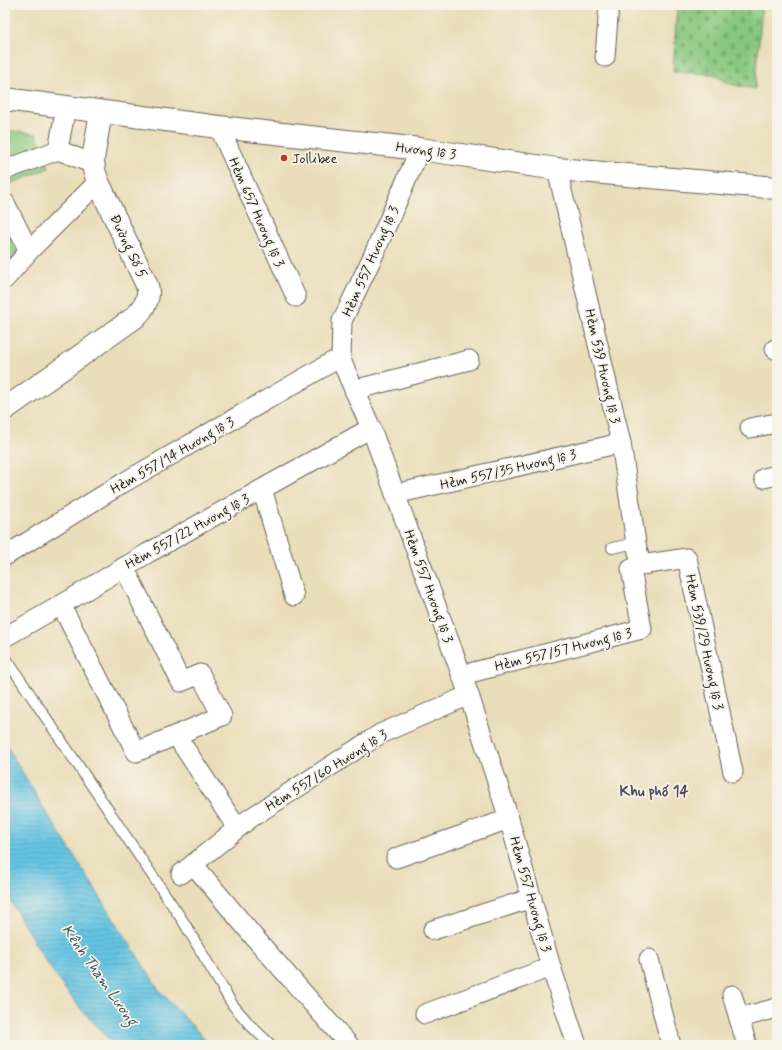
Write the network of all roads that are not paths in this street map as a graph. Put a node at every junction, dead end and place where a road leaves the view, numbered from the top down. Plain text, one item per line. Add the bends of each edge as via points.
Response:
1 (609, 5) edge
2 (605, 57) dead end
3 (5, 99) edge
4 (71, 108) junction
5 (101, 112) junction
6 (219, 127) junction
7 (420, 149) junction
8 (58, 150) junction
9 (558, 169) junction
10 (5, 170) edge
11 (96, 173) junction
12 (777, 188) edge
13 (5, 203) edge
14 (29, 252) junction
15 (5, 279) edge
16 (296, 297) dead end
17 (341, 360) junction
18 (469, 360) dead end
19 (354, 390) junction
20 (5, 409) edge
21 (777, 423) edge
22 (371, 428) junction
23 (750, 428) dead end
24 (621, 443) junction
25 (262, 489) junction
26 (395, 494) junction
27 (636, 543) junction
28 (612, 548) dead end
29 (5, 556) edge
30 (641, 565) junction
31 (124, 567) junction
32 (294, 596) dead end
33 (61, 605) junction
34 (5, 636) edge
35 (5, 657) edge
36 (462, 675) junction
37 (469, 695) junction
38 (176, 735) junction
39 (733, 772) dead end
40 (509, 819) junction
41 (237, 828) junction
42 (396, 858) dead end
43 (532, 898) junction
44 (433, 930) dead end
45 (649, 959) dead end
46 (551, 967) junction
47 (732, 995) dead end
48 (777, 1008) edge
49 (425, 1014) dead end
50 (739, 1018) junction
51 (575, 1040) edge
52 (272, 1045) edge
53 (349, 1045) edge
54 (671, 1045) edge
55 (747, 1045) edge

1 - 2 street
3 - 4 street, Hương lộ 3
4 - 5 street, Hương lộ 3
4 - 8 street
5 - 6 street, Hương lộ 3
5 - 11 street
6 - 7 street, Hương lộ 3
6 - 16 street, Hẻm 657 Hương lộ 3
7 - 9 street, Hương lộ 3
7 - 17 street, Hẻm 557 Hương lộ 3 via 342,321
8 - 10 street
8 - 11 street
9 - 12 street, Hương lộ 3
9 - 24 street, Hẻm 539 Hương lộ 3
11 - 14 street
11 - 20 street, Đường Số 5 via 148,288 148,297 134,318
13 - 14 street
14 - 15 street
17 - 19 street, Hẻm 557 Hương lộ 3
17 - 29 street, Hẻm 557/14 Hương lộ 3 via 332,362 123,483
18 - 19 street
19 - 22 street, Hẻm 557 Hương lộ 3
21 - 23 street
22 - 25 street, Hẻm 557/22 Hương lộ 3
22 - 26 street, Hẻm 557 Hương lộ 3
24 - 26 street, Hẻm 557/35 Hương lộ 3
24 - 27 street, Hẻm 539 Hương lộ 3
25 - 31 street, Hẻm 557/22 Hương lộ 3
25 - 32 street
26 - 36 street, Hẻm 557 Hương lộ 3
27 - 28 lane
27 - 30 street, Hẻm 539 Hương lộ 3
30 - 36 street, Hẻm 557/57 Hương lộ 3 via 631,569 642,629
30 - 39 street, Hẻm 539/29 Hương lộ 3 via 687,558
31 - 33 street, Hẻm 557/22 Hương lộ 3
31 - 38 street via 181,682 200,674 222,716
33 - 34 street, Hẻm 557/22 Hương lộ 3
33 - 38 street via 136,752
35 - 52 lane via 183,921 232,1004
36 - 37 street, Hẻm 557 Hương lộ 3
37 - 40 street, Hẻm 557 Hương lộ 3
37 - 41 street, Hẻm 557/60 Hương lộ 3 via 380,734
38 - 41 street
40 - 42 street
40 - 43 street, Hẻm 557 Hương lộ 3
41 - 53 street, Hẻm 557/60 Hương lộ 3 via 187,869 254,937
43 - 44 street
43 - 46 street, Hẻm 557 Hương lộ 3
45 - 54 street
46 - 49 street
46 - 51 street, Hẻm 557 Hương lộ 3
47 - 50 street
48 - 50 street
50 - 55 street

